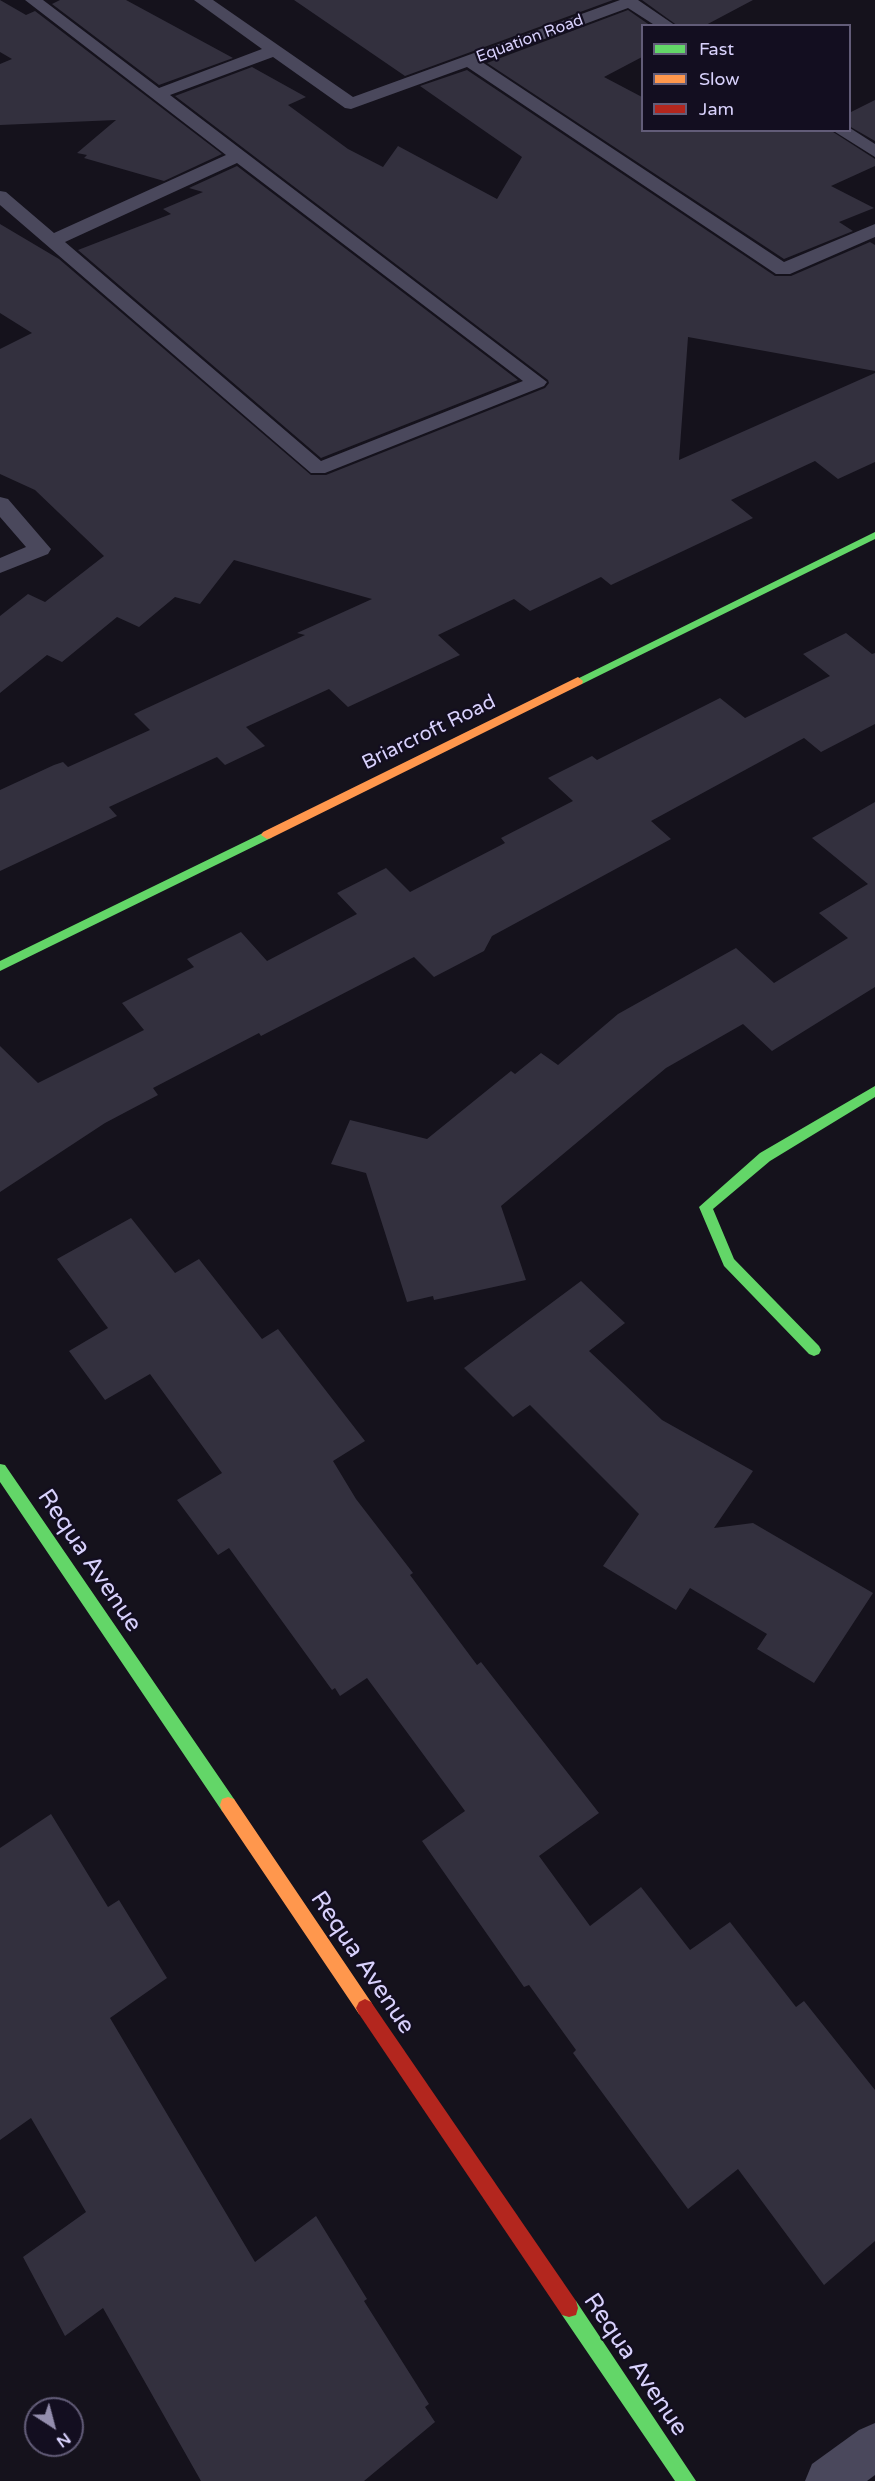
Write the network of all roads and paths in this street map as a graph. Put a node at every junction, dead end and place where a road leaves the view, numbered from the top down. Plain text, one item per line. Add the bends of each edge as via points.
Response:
1 (33, 0) edge
2 (202, 0) edge
3 (633, 1) edge
4 (665, 24) edge
5 (273, 51) junction
6 (462, 64) junction
7 (158, 94) junction
8 (843, 132) edge
9 (875, 152) edge
10 (239, 156) junction
11 (0, 196) edge
12 (875, 230) edge
13 (52, 241) junction
14 (0, 504) edge
15 (875, 535) edge
16 (0, 566) edge
17 (0, 966) edge
18 (875, 1091) edge
19 (814, 1350) dead end
20 (0, 1470) edge
21 (875, 2446) edge
22 (686, 2481) edge
23 (829, 2481) edge

1 - 7 lane
2 - 5 lane
3 - 4 lane, Equation Road
3 - 6 lane, Equation Road
5 - 6 lane, Equation Road via 351,104
5 - 7 lane
6 - 12 lane via 783,270
7 - 10 lane
8 - 9 lane
10 - 13 lane
10 - 13 lane via 537,382 318,469
11 - 13 lane
14 - 16 lane via 40,549
15 - 17 street, Briarcroft Road
18 - 19 street via 765,1156 706,1207 729,1262
20 - 22 street, Requa Avenue
21 - 23 street

